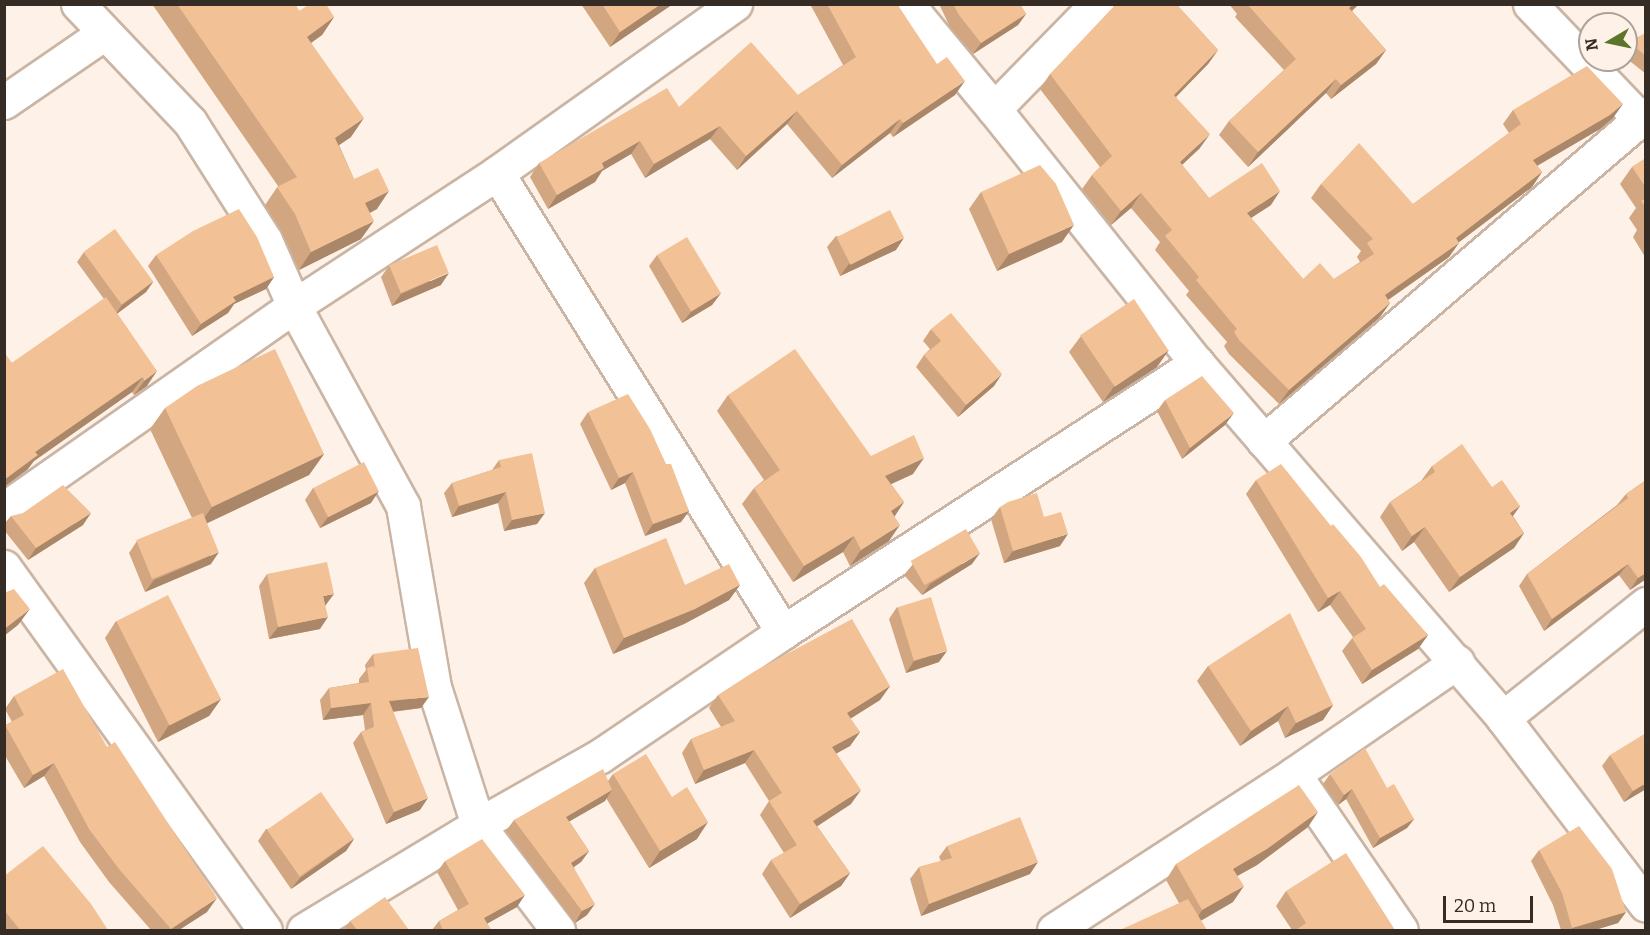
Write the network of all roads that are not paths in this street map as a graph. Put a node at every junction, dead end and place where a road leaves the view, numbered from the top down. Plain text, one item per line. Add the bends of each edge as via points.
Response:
1 (78, 4) edge
2 (735, 4) edge
3 (907, 4) edge
4 (1097, 4) edge
5 (1530, 4) edge
6 (103, 33) junction
7 (4, 102) edge
8 (994, 109) junction
9 (1643, 117) edge
10 (497, 173) junction
11 (294, 306) junction
12 (1197, 363) junction
13 (1264, 441) junction
14 (4, 508) edge
15 (4, 567) edge
16 (1646, 604) edge
17 (783, 632) junction
18 (1457, 662) junction
19 (1503, 718) junction
20 (1294, 774) junction
21 (478, 825) junction
22 (1646, 905) edge
23 (265, 930) edge
24 (304, 930) edge
25 (558, 930) edge
26 (1054, 930) edge
27 (1401, 930) edge

1 - 6 street
2 - 10 street
3 - 8 street
4 - 8 street
5 - 9 street
6 - 7 street
6 - 11 street via 190,122 265,240
8 - 12 street
9 - 13 street
10 - 11 street
10 - 17 street
11 - 14 street
11 - 21 street via 403,506 434,687
12 - 13 street
12 - 17 street
13 - 18 street
15 - 23 street
16 - 19 street
17 - 21 street via 600,756
18 - 19 street
18 - 20 street
19 - 22 street
20 - 26 street
20 - 27 street
21 - 24 street
21 - 25 street

